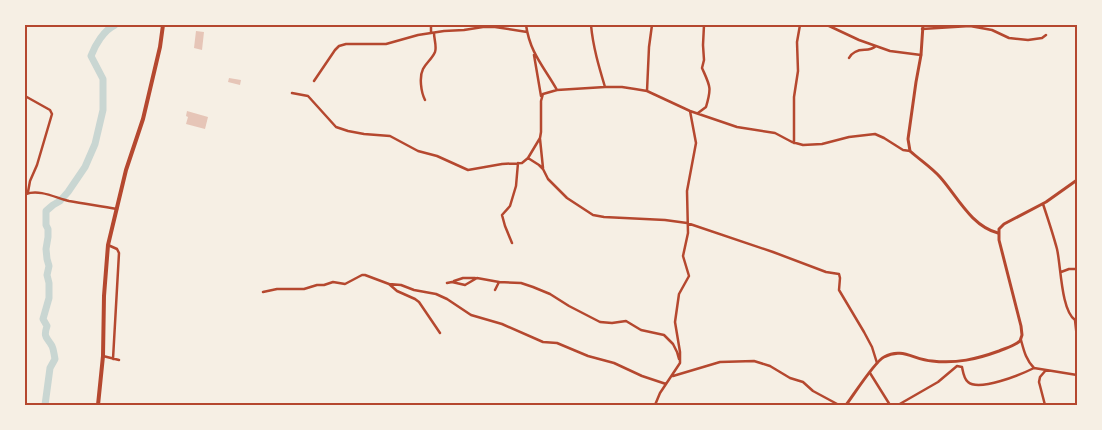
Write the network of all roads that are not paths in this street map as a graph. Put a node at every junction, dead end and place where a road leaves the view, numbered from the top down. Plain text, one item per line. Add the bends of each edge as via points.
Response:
1 (164, 25) edge
2 (431, 25) edge
3 (526, 25) edge
4 (591, 25) edge
5 (652, 25) edge
6 (704, 25) edge
7 (800, 25) edge
8 (827, 25) edge
9 (965, 26) edge
10 (922, 27) edge
11 (527, 32) junction
12 (433, 33) junction
13 (1046, 35) dead end
14 (876, 46) junction
15 (533, 51) junction
16 (921, 55) junction
17 (849, 58) dead end
18 (314, 81) dead end
19 (605, 87) junction
20 (557, 90) junction
21 (647, 91) junction
22 (292, 93) dead end
23 (25, 96) edge
24 (541, 97) junction
25 (425, 100) dead end
26 (690, 111) junction
27 (698, 113) junction
28 (540, 138) junction
29 (794, 143) junction
30 (910, 151) junction
31 (528, 158) junction
32 (518, 163) junction
33 (543, 169) junction
34 (1077, 180) edge
35 (26, 194) edge
36 (1042, 204) junction
37 (117, 209) junction
38 (687, 223) junction
39 (998, 233) junction
40 (512, 243) dead end
41 (108, 245) junction
42 (1077, 269) edge
43 (1061, 272) junction
44 (477, 278) junction
45 (452, 282) junction
46 (499, 282) junction
47 (447, 283) dead end
48 (389, 284) junction
49 (495, 290) dead end
50 (263, 292) dead end
51 (1076, 319) edge
52 (440, 333) dead end
53 (1077, 338) edge
54 (1021, 340) junction
55 (103, 356) junction
56 (113, 359) junction
57 (119, 360) dead end
58 (680, 362) junction
59 (877, 363) junction
60 (957, 364) junction
61 (1034, 368) junction
62 (1046, 370) junction
63 (870, 373) junction
64 (1077, 375) edge
65 (672, 376) junction
66 (666, 384) junction
67 (98, 405) edge
68 (654, 405) edge
69 (839, 405) edge
70 (846, 405) edge
71 (890, 405) edge
72 (898, 405) edge
73 (1045, 405) edge

1 - 37 highway via 143,119
2 - 12 street
3 - 11 street
4 - 19 street
5 - 21 street
6 - 27 street via 702,68 710,89 706,107
7 - 29 street
8 - 14 street
9 - 10 street
9 - 13 street via 1015,39 1035,39
10 - 16 main road
11 - 12 street via 488,26
11 - 15 street
12 - 18 street via 386,44 340,46
12 - 25 street via 436,50 423,68 420,82
14 - 16 street
14 - 17 street via 858,50
15 - 20 street
15 - 24 street
16 - 30 main road via 908,139
19 - 20 street
19 - 21 street
20 - 24 street via 545,92
21 - 26 street
22 - 32 street via 308,96 340,129 390,136 466,170
23 - 35 street via 52,114
24 - 28 street
26 - 27 street
26 - 38 street via 696,143 687,191
27 - 29 street via 742,128 775,133
28 - 31 street
28 - 33 street
29 - 30 street via 822,144 875,134
30 - 39 main road via 940,176 972,217
31 - 32 street
31 - 33 street
32 - 40 street via 510,206 502,216
33 - 38 street via 548,179 567,198 593,215
34 - 36 main road
35 - 37 street via 46,194 67,201
36 - 39 main road via 1004,224
36 - 43 street
37 - 41 highway
38 - 58 street via 683,256 689,276 679,294 675,322
38 - 59 street via 839,274 839,290 872,347
39 - 54 main road via 1021,326
41 - 55 highway
41 - 56 street via 119,253
42 - 43 street
43 - 51 street via 1067,309
44 - 45 street
44 - 45 street via 465,285
44 - 46 street
45 - 47 street
46 - 49 street
46 - 58 street via 533,287 600,322 626,321 641,330 664,335 673,344
48 - 50 street via 362,275 345,284 333,282 304,289
48 - 52 street via 419,302
48 - 66 street via 436,294 471,315 543,342 557,343 588,356 614,362
51 - 53 street
54 - 60 main road via 983,357
54 - 61 street
55 - 56 street
55 - 67 highway
56 - 57 street
58 - 65 street
59 - 60 main road via 882,357 902,353
59 - 63 main road
60 - 61 street via 971,384 990,384
60 - 72 street via 938,382
61 - 62 street
62 - 64 street
62 - 73 street via 1039,382
63 - 70 main road
63 - 71 street
65 - 66 street
65 - 69 street via 720,362 754,361 803,382
66 - 68 street

